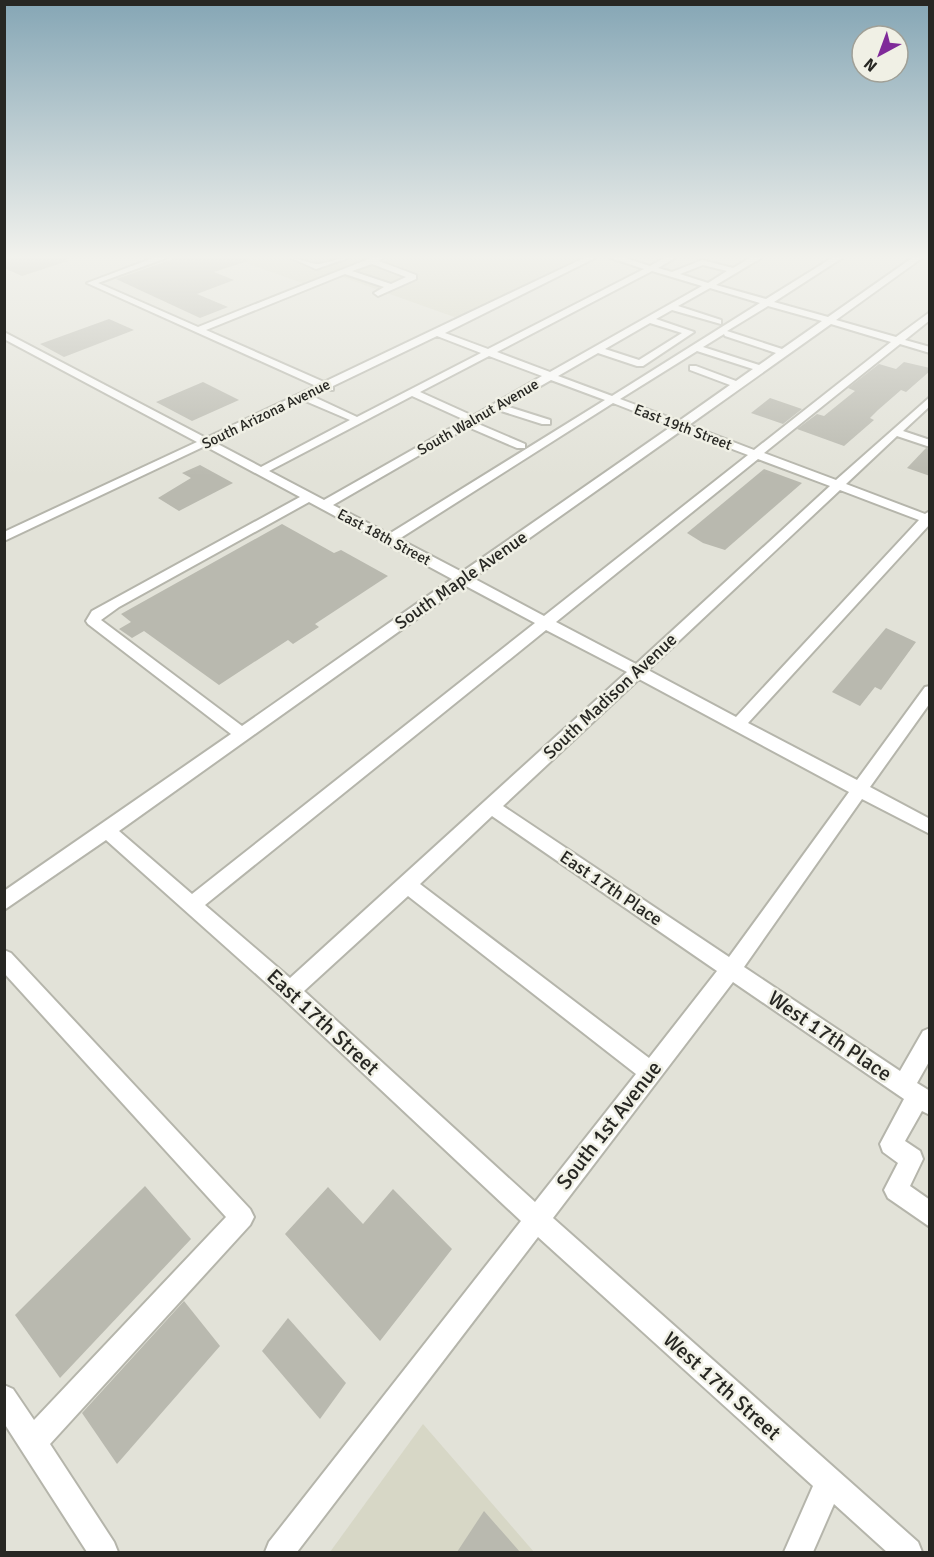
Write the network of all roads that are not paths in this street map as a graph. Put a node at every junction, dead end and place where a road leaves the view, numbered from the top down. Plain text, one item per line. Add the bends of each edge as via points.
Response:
1 (200, 331) edge
2 (442, 331) edge
3 (534, 331) edge
4 (630, 331) edge
5 (682, 331) edge
6 (723, 331) edge
7 (815, 331) edge
8 (862, 331) edge
9 (910, 331) edge
10 (437, 333) junction
11 (728, 334) dead end
12 (4, 335) edge
13 (897, 341) junction
14 (597, 349) junction
15 (700, 349) dead end
16 (930, 350) edge
17 (784, 353) junction
18 (490, 354) junction
19 (693, 368) dead end
20 (762, 369) junction
21 (549, 376) junction
22 (738, 385) junction
23 (324, 386) junction
24 (413, 393) junction
25 (303, 396) junction
26 (612, 400) junction
27 (930, 400) edge
28 (316, 402) junction
29 (497, 406) junction
30 (353, 418) dead end
31 (470, 421) junction
32 (546, 422) dead end
33 (680, 426) junction
34 (895, 432) junction
35 (207, 442) junction
36 (930, 444) edge
37 (520, 446) dead end
38 (755, 454) junction
39 (261, 471) junction
40 (837, 485) junction
41 (309, 497) junction
42 (324, 505) junction
43 (928, 518) edge
44 (4, 537) edge
45 (389, 540) junction
46 (463, 579) junction
47 (545, 623) junction
48 (636, 672) junction
49 (930, 691) edge
50 (737, 725) junction
51 (242, 734) junction
52 (858, 789) junction
53 (490, 806) junction
54 (930, 827) edge
55 (106, 830) junction
56 (407, 885) junction
57 (4, 902) edge
58 (192, 905) junction
59 (4, 959) edge
60 (731, 969) junction
61 (290, 991) junction
62 (930, 1038) edge
63 (651, 1072) junction
64 (917, 1095) edge
65 (930, 1215) edge
66 (536, 1219) junction
67 (4, 1398) edge
68 (32, 1443) junction
69 (830, 1482) junction
70 (104, 1552) edge
71 (279, 1552) edge
72 (798, 1552) edge
73 (908, 1552) edge

1 - 23 street
2 - 10 street, South Arizona Avenue
3 - 18 street
4 - 14 street, South Walnut Avenue
5 - 14 street via 689,333 640,364
6 - 26 street
7 - 17 street, South Maple Avenue
8 - 13 street
9 - 13 street
10 - 18 street, East 19th Street
10 - 23 street, South Arizona Avenue
11 - 17 street
12 - 35 street, East 18th Street
13 - 16 street
13 - 38 street
14 - 21 street, South Walnut Avenue
15 - 20 street
17 - 20 street, South Maple Avenue
18 - 21 street, East 19th Street
18 - 24 street
19 - 22 street
20 - 22 street, South Maple Avenue
21 - 26 street, East 19th Street
21 - 29 street, South Walnut Avenue
22 - 33 street, South Maple Avenue
23 - 25 street, South Arizona Avenue
23 - 28 street via 337,391
24 - 31 street
24 - 39 street
25 - 28 street
25 - 35 street, South Arizona Avenue
26 - 33 street, East 19th Street
26 - 45 street
27 - 34 street, South Madison Avenue
28 - 30 street
29 - 31 street, South Walnut Avenue
29 - 32 street
31 - 37 street
31 - 42 street, South Walnut Avenue
33 - 38 street, East 19th Street
33 - 46 street, South Maple Avenue
34 - 36 street
34 - 40 street, South Madison Avenue
35 - 39 street, East 18th Street
35 - 44 street, South Arizona Avenue
38 - 40 street, East 19th Street
38 - 47 street
39 - 41 street, East 18th Street
40 - 43 street, East 19th Street
40 - 48 street, South Madison Avenue
41 - 42 street, East 18th Street
41 - 51 street via 114,604 93,621
42 - 45 street, East 18th Street
43 - 50 street
45 - 46 street, East 18th Street
46 - 47 street, East 18th Street
46 - 51 street, South Maple Avenue
47 - 48 street, East 18th Street
47 - 58 street
48 - 50 street, East 18th Street
48 - 53 street, South Madison Avenue
49 - 52 street, South 1st Avenue
50 - 52 street, East 18th Street
51 - 55 street, South Maple Avenue
52 - 54 street, East 18th Street
52 - 60 street, South 1st Avenue
53 - 56 street, South Madison Avenue
53 - 60 street, East 17th Place
55 - 57 street, South Maple Avenue
55 - 58 street, East 17th Street
56 - 61 street, South Madison Avenue
56 - 63 street
58 - 61 street, East 17th Street
59 - 68 street via 242,1217
60 - 63 street, South 1st Avenue
60 - 64 street, West 17th Place
61 - 66 street, East 17th Street
62 - 64 street
63 - 66 street, South 1st Avenue
64 - 65 street via 891,1144 912,1159 896,1190
66 - 69 street, West 17th Street
66 - 71 street, South 1st Avenue
67 - 68 street
68 - 70 street
69 - 72 street
69 - 73 street, West 17th Street

